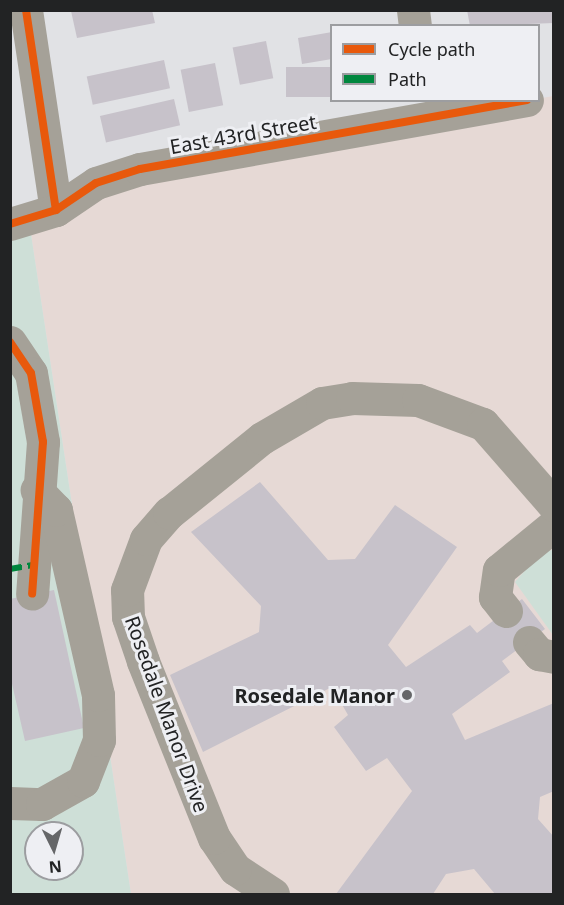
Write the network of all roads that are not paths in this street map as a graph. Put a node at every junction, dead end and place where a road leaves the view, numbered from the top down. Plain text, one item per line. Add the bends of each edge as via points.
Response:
1 (26, 10) edge
2 (505, 102) edge
3 (430, 109) edge
4 (56, 210) junction
5 (10, 224) edge
6 (10, 342) edge
7 (37, 490) junction
8 (554, 505) edge
9 (554, 525) edge
10 (32, 594) dead end
11 (506, 611) dead end
12 (10, 803) edge
13 (273, 894) edge

1 - 4 street
2 - 3 street, East 43rd Street
3 - 4 street, East 43rd Street via 140,169 96,183
4 - 5 street, East 43rd Street
6 - 7 street via 38,399 43,442
7 - 10 street
7 - 12 street via 56,510 98,695 99,740 83,781 42,804
8 - 13 street, Rosedale Manor Drive via 483,424 418,400 352,398 322,403 262,438 169,513 146,539 127,590 128,617 143,661 213,838 235,869
9 - 11 street via 499,570 495,597

